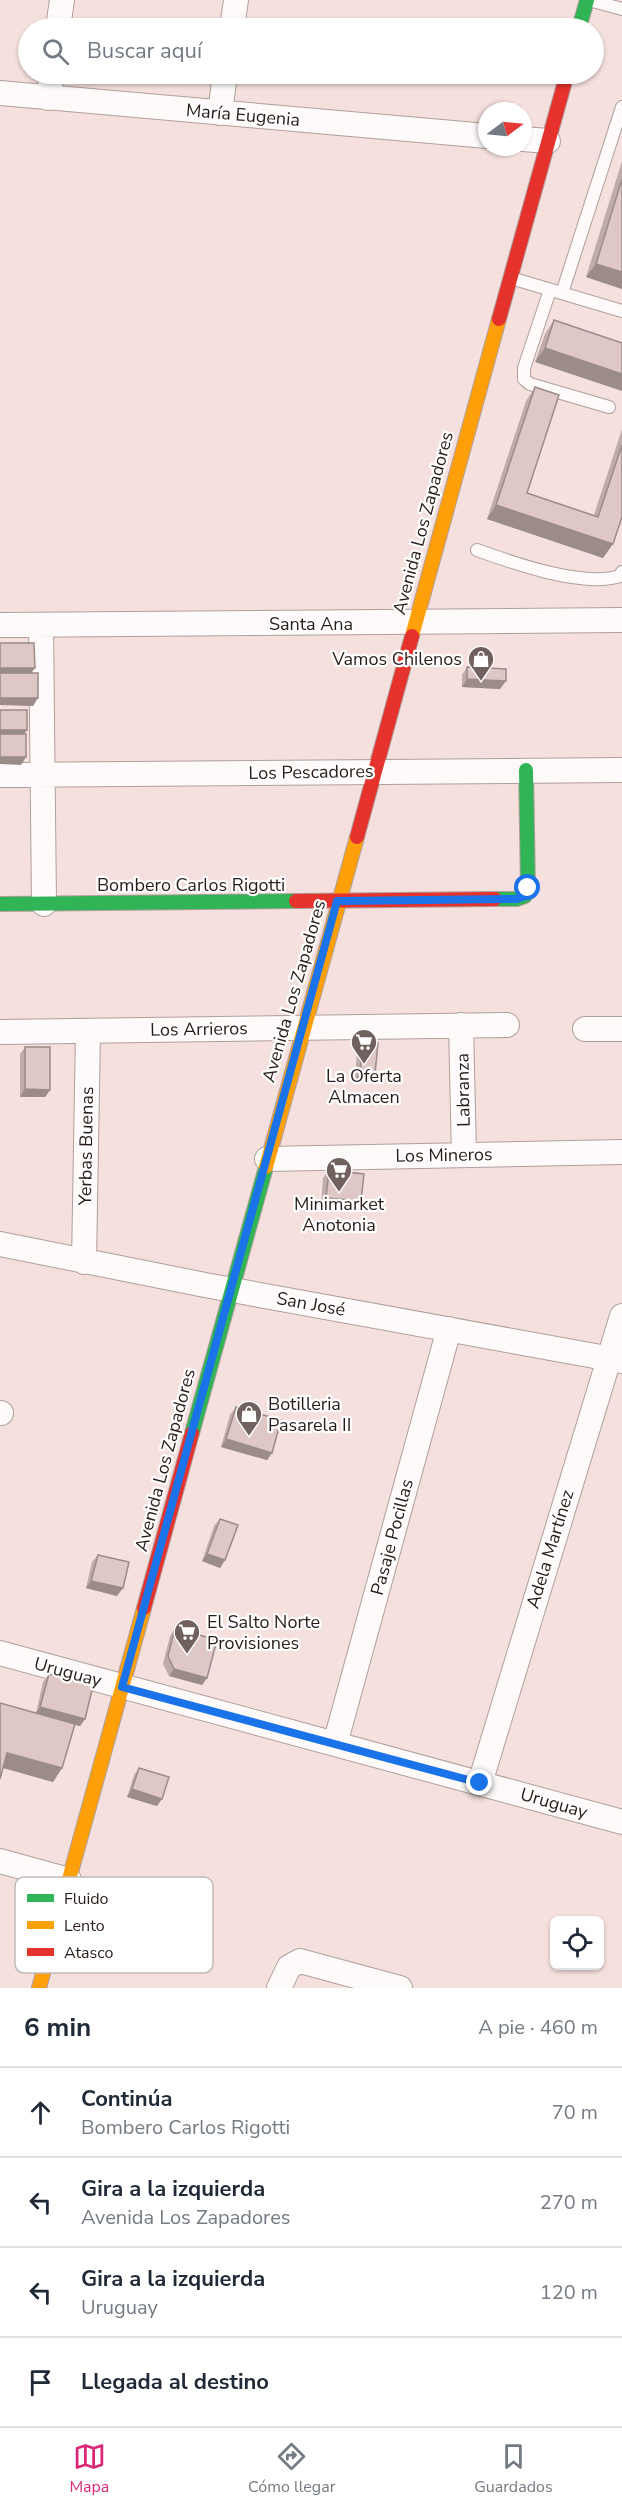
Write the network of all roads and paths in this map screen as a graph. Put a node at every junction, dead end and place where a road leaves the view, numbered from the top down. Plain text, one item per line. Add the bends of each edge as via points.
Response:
1 (62, 0) edge
2 (236, 0) edge
3 (587, 0) edge
4 (622, 9) edge
5 (59, 18) edge
6 (233, 18) edge
7 (582, 18) edge
8 (50, 84) edge
9 (224, 84) edge
10 (564, 84) edge
11 (0, 93) edge
12 (48, 98) junction
13 (220, 113) junction
14 (621, 116) edge
15 (478, 135) edge
16 (532, 140) edge
17 (548, 141) junction
18 (509, 277) junction
19 (550, 290) junction
20 (562, 293) junction
21 (622, 311) edge
22 (609, 407) dead end
23 (477, 550) dead end
24 (622, 572) edge
25 (622, 620) edge
26 (414, 623) junction
27 (0, 625) edge
28 (41, 625) junction
29 (526, 770) junction
30 (622, 770) edge
31 (374, 771) junction
32 (43, 774) junction
33 (0, 775) edge
34 (337, 901) junction
35 (0, 904) edge
36 (44, 904) junction
37 (461, 1025) junction
38 (507, 1025) dead end
39 (302, 1028) junction
40 (585, 1029) dead end
41 (622, 1029) edge
42 (88, 1031) junction
43 (0, 1032) edge
44 (622, 1152) edge
45 (464, 1155) junction
46 (267, 1159) junction
47 (0, 1244) edge
48 (84, 1262) junction
49 (230, 1290) junction
50 (622, 1316) edge
51 (449, 1329) junction
52 (615, 1360) edge
53 (0, 1653) edge
54 (122, 1687) junction
55 (335, 1744) junction
56 (480, 1783) junction
57 (622, 1822) edge
58 (0, 1861) edge
59 (58, 1877) edge
60 (70, 1877) edge
61 (43, 1973) edge
62 (39, 1988) edge
63 (279, 1988) edge
64 (399, 1988) edge

1 - 5 street
2 - 6 street
3 - 4 lane
3 - 7 main road
8 - 12 street
9 - 13 street
10 - 17 main road, Avenida Los Zapadores
11 - 12 street, María Eugenia
12 - 13 street, María Eugenia
13 - 15 street, María Eugenia
14 - 20 lane
16 - 17 street
17 - 18 main road, Avenida Los Zapadores
18 - 19 lane
18 - 26 main road, Avenida Los Zapadores
19 - 20 lane
19 - 22 lane via 524,368 524,379
20 - 21 lane
23 - 24 lane via 534,570 607,580
25 - 26 street, Santa Ana
26 - 28 street, Santa Ana
26 - 31 main road, Avenida Los Zapadores
27 - 28 street, Santa Ana
28 - 32 street
29 - 30 street, Los Pescadores
29 - 31 street, Los Pescadores
29 - 34 main road, Bombero Carlos Rigotti via 525,896
31 - 32 street, Los Pescadores
31 - 34 main road, Avenida Los Zapadores
32 - 33 street, Los Pescadores
32 - 36 street
34 - 36 main road, Bombero Carlos Rigotti
34 - 39 main road, Avenida Los Zapadores
35 - 36 main road, Bombero Carlos Rigotti
37 - 38 street, Los Arrieros
37 - 39 street, Los Arrieros
37 - 45 street, Labranza
39 - 42 street, Los Arrieros
39 - 46 main road, Avenida Los Zapadores
40 - 41 street
42 - 43 street, Los Arrieros
42 - 48 street, Yerbas Buenas
44 - 45 street, Los Mineros
45 - 46 street, Los Mineros
46 - 49 main road, Avenida Los Zapadores
47 - 48 street, San José
48 - 49 street, San José
49 - 51 street, San José
49 - 54 main road, Avenida Los Zapadores
50 - 52 street, Adela Martínez
51 - 52 street, San José
51 - 55 street, Pasaje Pocillas
52 - 56 street, Adela Martínez
53 - 54 street, Uruguay
54 - 55 street, Uruguay
54 - 60 main road, Avenida Los Zapadores
55 - 56 street, Uruguay
56 - 57 street, Uruguay
58 - 59 street
61 - 62 main road, Avenida Los Zapadores
63 - 64 street via 289,1966 300,1961

